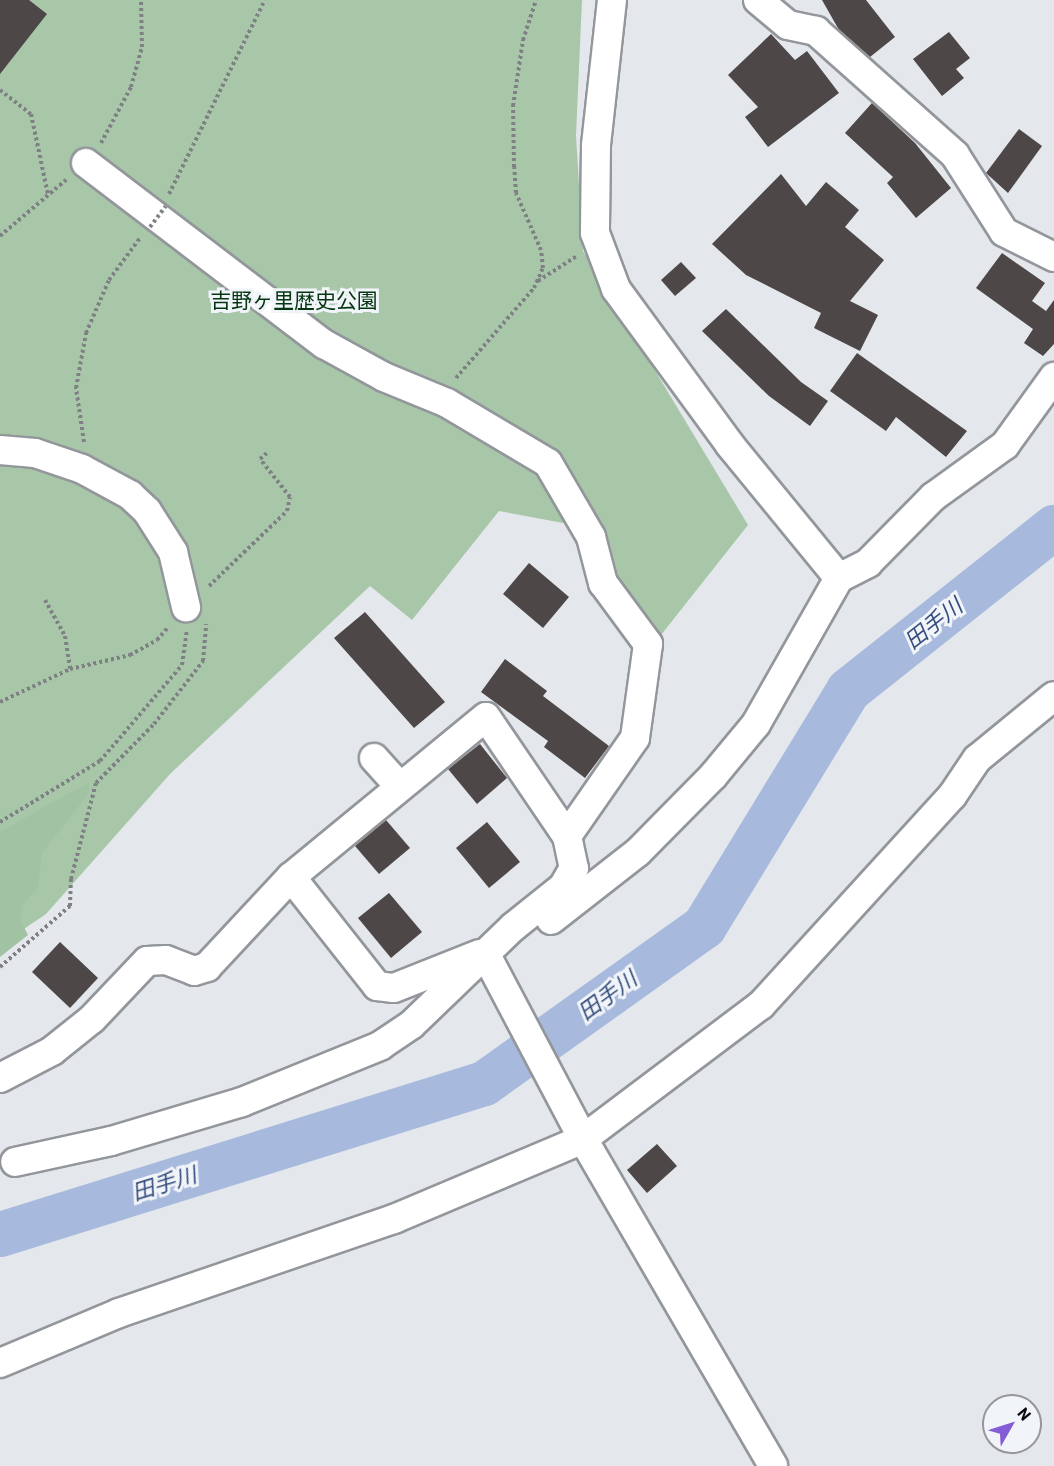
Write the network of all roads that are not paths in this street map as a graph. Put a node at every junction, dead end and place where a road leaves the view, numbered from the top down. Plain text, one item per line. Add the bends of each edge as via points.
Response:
1 (612, 0) edge
2 (758, 0) edge
3 (86, 163) road end
4 (1054, 257) edge
5 (1054, 377) edge
6 (0, 450) edge
7 (839, 578) junction
8 (199, 603) road end
9 (1054, 696) edge
10 (374, 758) dead end
11 (398, 785) junction
12 (567, 836) junction
13 (291, 877) junction
14 (485, 953) junction
15 (0, 1078) edge
16 (583, 1139) junction
17 (15, 1162) dead end
18 (0, 1363) edge
19 (773, 1466) edge

1 - 7 street via 596,146 598,243 616,289 665,361
2 - 4 street via 788,25 816,31 955,155 1004,232
3 - 12 street via 324,344 437,399 548,463 591,537 603,583 648,644 635,738
5 - 7 street via 1005,445 933,497 868,562
6 - 8 street via 34,453 130,495 147,511
7 - 14 street via 756,724 713,776 638,852 558,916 513,944
9 - 16 street via 977,759 952,796 761,1005
10 - 11 street
11 - 12 street via 486,717
11 - 13 street
12 - 14 street via 574,868 563,887
13 - 14 street via 377,986 394,988 466,957
13 - 15 street via 207,967 194,971 166,960 147,961 84,1026 52,1051
14 - 16 street
14 - 17 street via 419,1017 380,1046 242,1102 111,1142
16 - 18 street via 394,1219 119,1313
16 - 19 street

